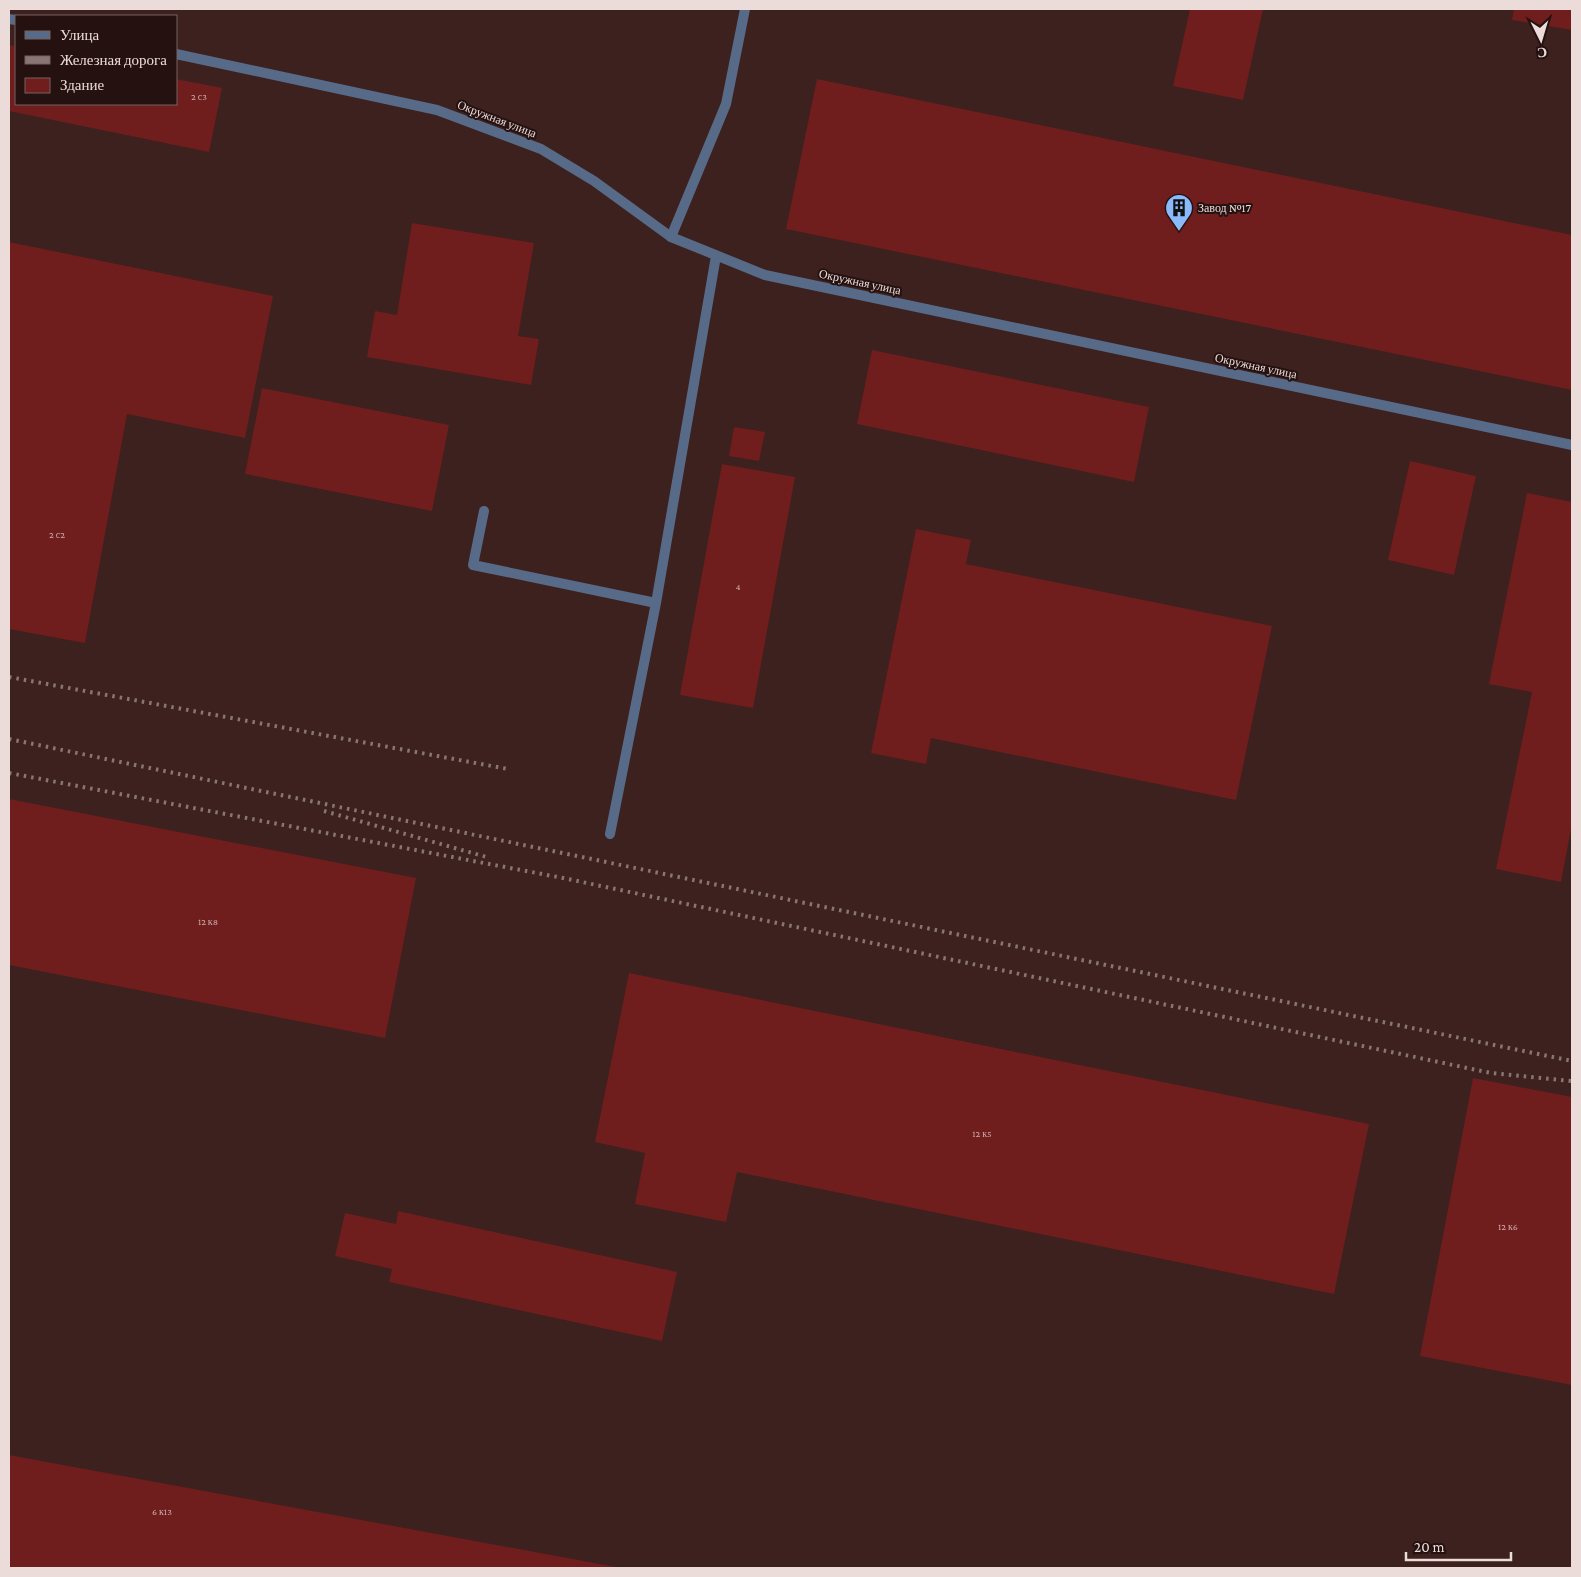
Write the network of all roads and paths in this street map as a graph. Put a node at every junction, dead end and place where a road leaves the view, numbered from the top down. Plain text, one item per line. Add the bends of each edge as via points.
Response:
1 (744, 9) edge
2 (178, 54) edge
3 (671, 237) junction
4 (716, 256) junction
5 (1572, 445) edge
6 (484, 511) dead end
7 (656, 603) junction
8 (610, 834) dead end

1 - 3 street via 726,104
2 - 3 street, Окружная улица via 437,110 541,149 594,181
3 - 4 street, Окружная улица
4 - 5 street, Окружная улица via 765,275
4 - 7 street
6 - 7 street via 473,565
7 - 8 street

